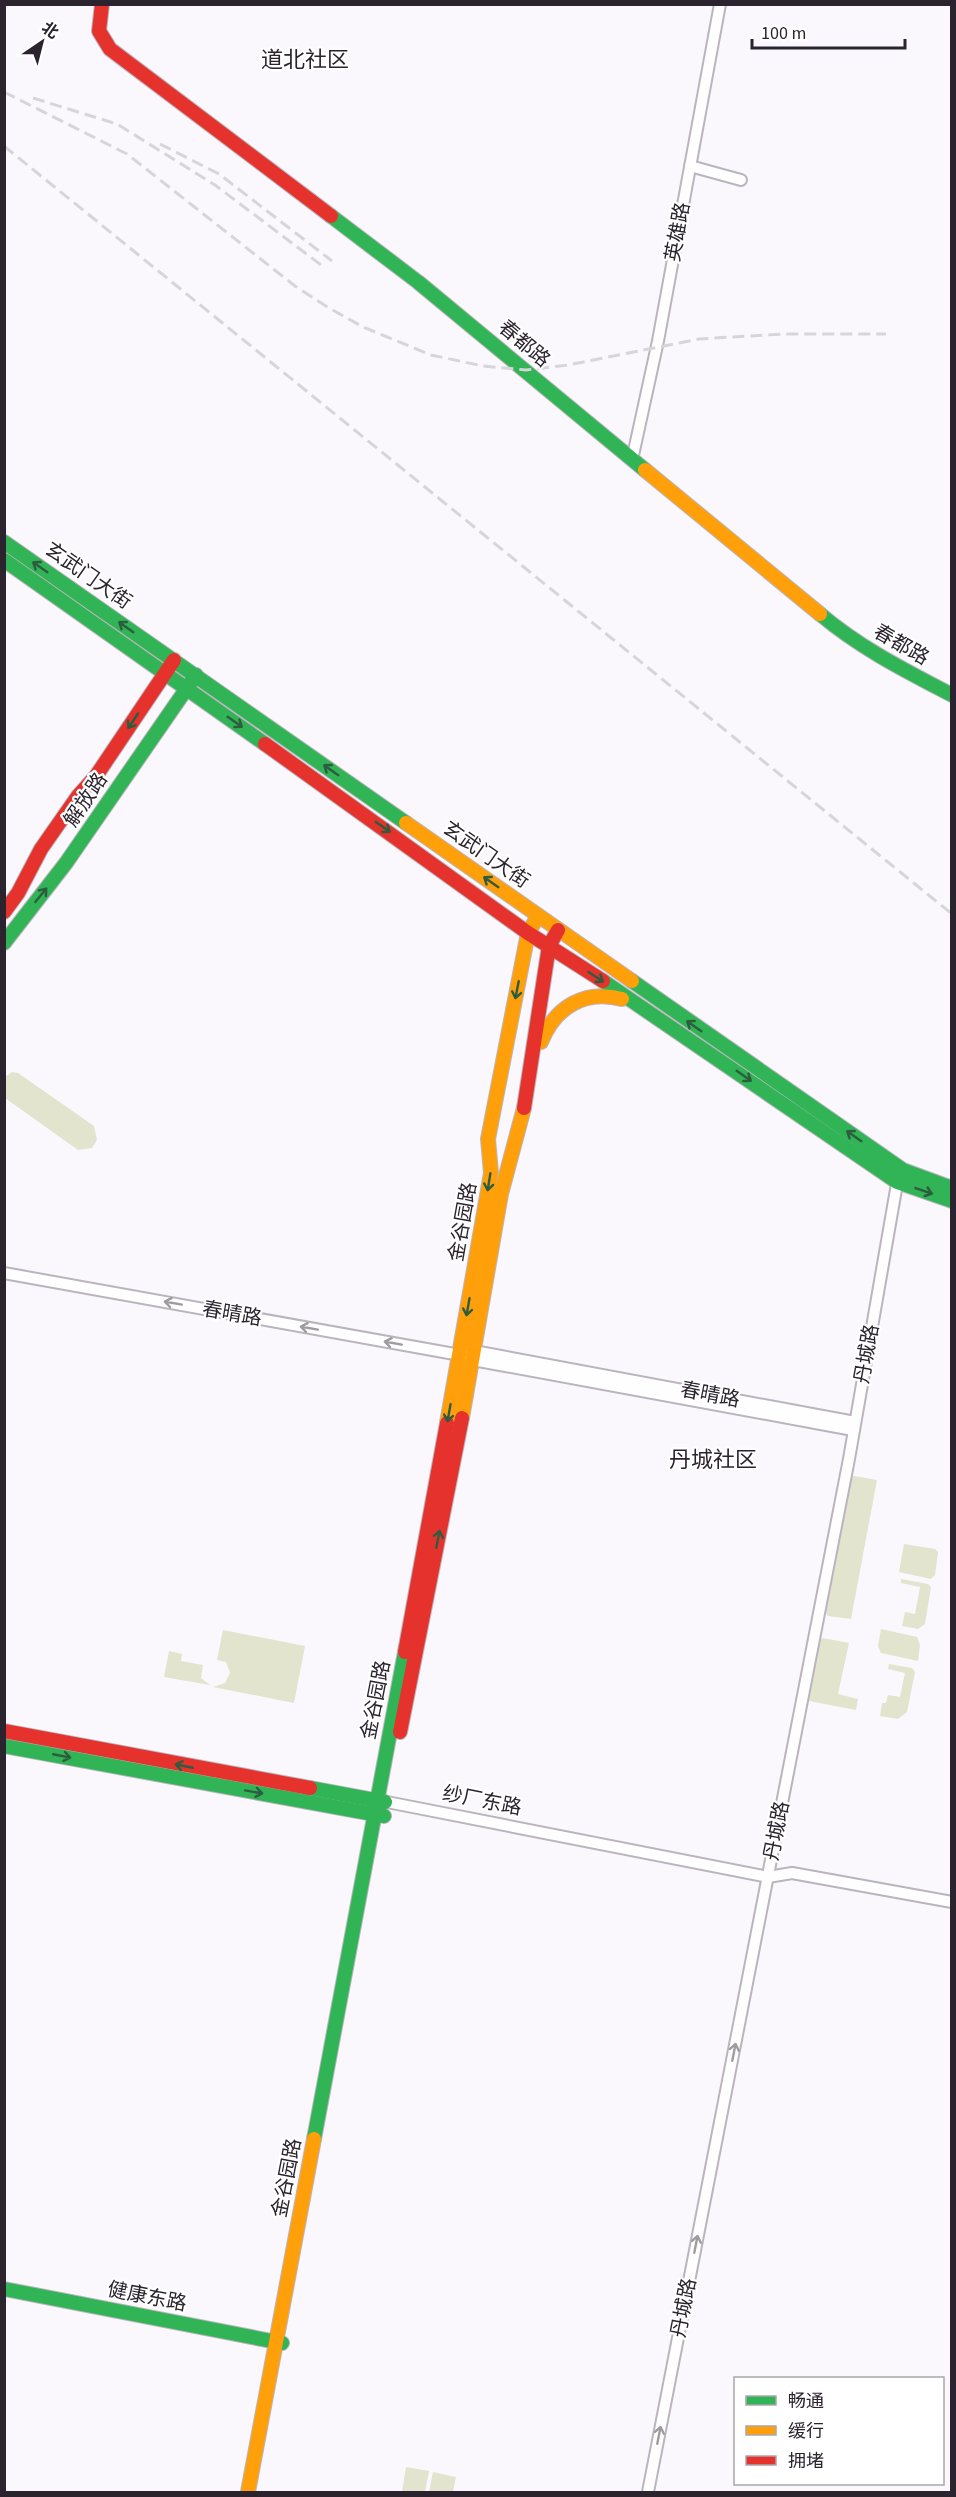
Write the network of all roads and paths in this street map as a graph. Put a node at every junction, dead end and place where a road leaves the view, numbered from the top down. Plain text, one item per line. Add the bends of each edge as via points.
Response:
1 (102, 4) edge
2 (114, 4) edge
3 (720, 4) edge
4 (690, 166) junction
5 (741, 180) dead end
6 (633, 456) junction
7 (4, 542) edge
8 (4, 560) edge
9 (174, 660) junction
10 (166, 672) junction
11 (196, 675) junction
12 (187, 688) junction
13 (951, 688) edge
14 (951, 695) edge
15 (4, 912) edge
16 (538, 916) junction
17 (558, 930) junction
18 (528, 933) junction
19 (4, 943) edge
20 (549, 946) junction
21 (644, 1008) junction
22 (528, 1085) junction
23 (900, 1176) junction
24 (951, 1188) edge
25 (951, 1201) edge
26 (4, 1273) edge
27 (469, 1355) junction
28 (854, 1426) junction
29 (4, 1731) edge
30 (4, 1746) edge
31 (381, 1808) junction
32 (768, 1877) junction
33 (951, 1902) edge
34 (4, 2289) edge
35 (279, 2342) junction
36 (248, 2493) edge
37 (254, 2493) edge
38 (648, 2493) edge

1 - 6 main road, 春都路 via 99,31 110,49 418,282
2 - 6 main road, 春都路 via 108,25 116,42 422,277
3 - 4 street, 英雄路
4 - 5 street
4 - 6 street, 英雄路
6 - 13 main road, 春都路 via 845,627
6 - 14 main road, 春都路 via 842,633
9 -> 7 main road, 玄武门大街
8 - 10 main road, 玄武门大街
9 - 10 main road, 解放路
9 - 11 main road, 玄武门大街
10 - 12 main road, 玄武门大街
10 -> 15 main road, 解放路 via 41,849
11 - 12 main road, 解放路
16 -> 11 main road, 玄武门大街
12 -> 18 main road, 玄武门大街
19 -> 12 main road, 解放路 via 66,863
16 - 17 main road, 玄武门大街
16 - 18 main road, 金谷园路
17 - 20 main road, 金谷园路
23 -> 17 main road, 玄武门大街
18 - 20 main road, 玄武门大街
18 -> 27 main road, 金谷园路 via 488,1139 491,1173
20 -> 21 main road, 玄武门大街
20 - 22 main road, 金谷园路
21 - 22 main road via 610,994 580,998 561,1009 544,1030
21 -> 23 main road, 玄武门大街
22 - 27 main road, 金谷园路 via 501,1194
23 - 24 main road, 玄武门大街
23 -> 25 main road, 玄武门大街
23 - 28 street, 丹城路
27 -> 26 street, 春晴路
27 - 28 street, 春晴路
27 - 31 main road, 金谷园路
28 - 32 street, 丹城路
31 -> 29 main road, 纱厂东路
30 -> 31 main road, 纱厂东路
31 - 32 street, 纱厂东路
31 - 35 main road, 金谷园路
32 - 33 street, 纱厂东路 via 792,1874
38 -> 32 street, 丹城路
34 - 35 main road, 健康东路
35 - 36 main road, 金谷园路
35 - 37 main road, 金谷园路

